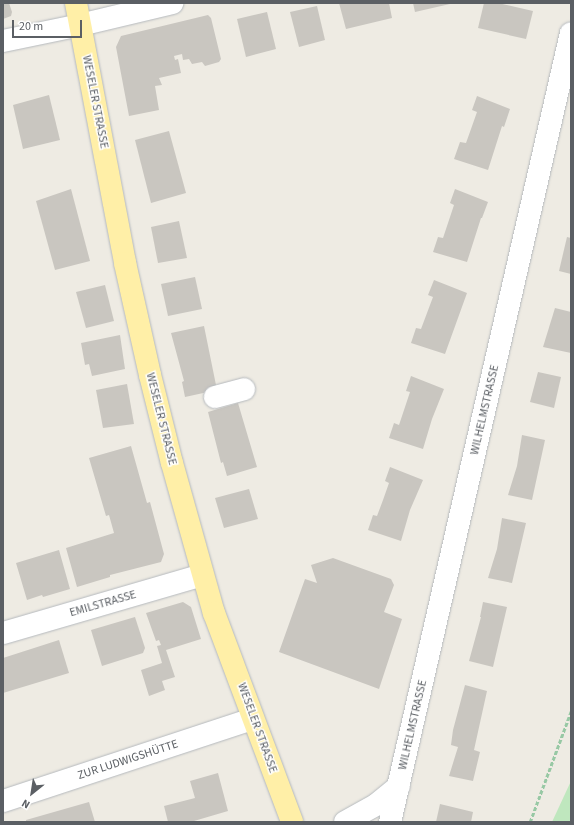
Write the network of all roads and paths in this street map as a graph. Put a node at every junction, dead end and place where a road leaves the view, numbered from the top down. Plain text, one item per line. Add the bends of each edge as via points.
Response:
1 (76, 3) edge
2 (172, 3) edge
3 (80, 26) junction
4 (571, 33) edge
5 (3, 41) edge
6 (244, 389) dead end
7 (215, 397) dead end
8 (202, 575) junction
9 (3, 633) edge
10 (571, 711) edge
11 (253, 719) junction
12 (399, 786) junction
13 (3, 801) edge
14 (292, 822) edge
15 (345, 822) edge
16 (390, 822) edge
17 (530, 822) edge

1 - 3 main road, WESELER STRASSE
2 - 3 street
3 - 5 street
3 - 8 main road, WESELER STRASSE via 125,263 150,375
4 - 12 street, WILHELMSTRASSE
6 - 7 street
8 - 9 street, EMILSTRASSE
8 - 11 main road, WESELER STRASSE
10 - 17 path
11 - 13 street, ZUR LUDWIGSHÜTTE
11 - 14 main road, WESELER STRASSE
12 - 15 street, WILHELMSTRASSE via 377,804
12 - 16 street, WILHELMSTRASSE

